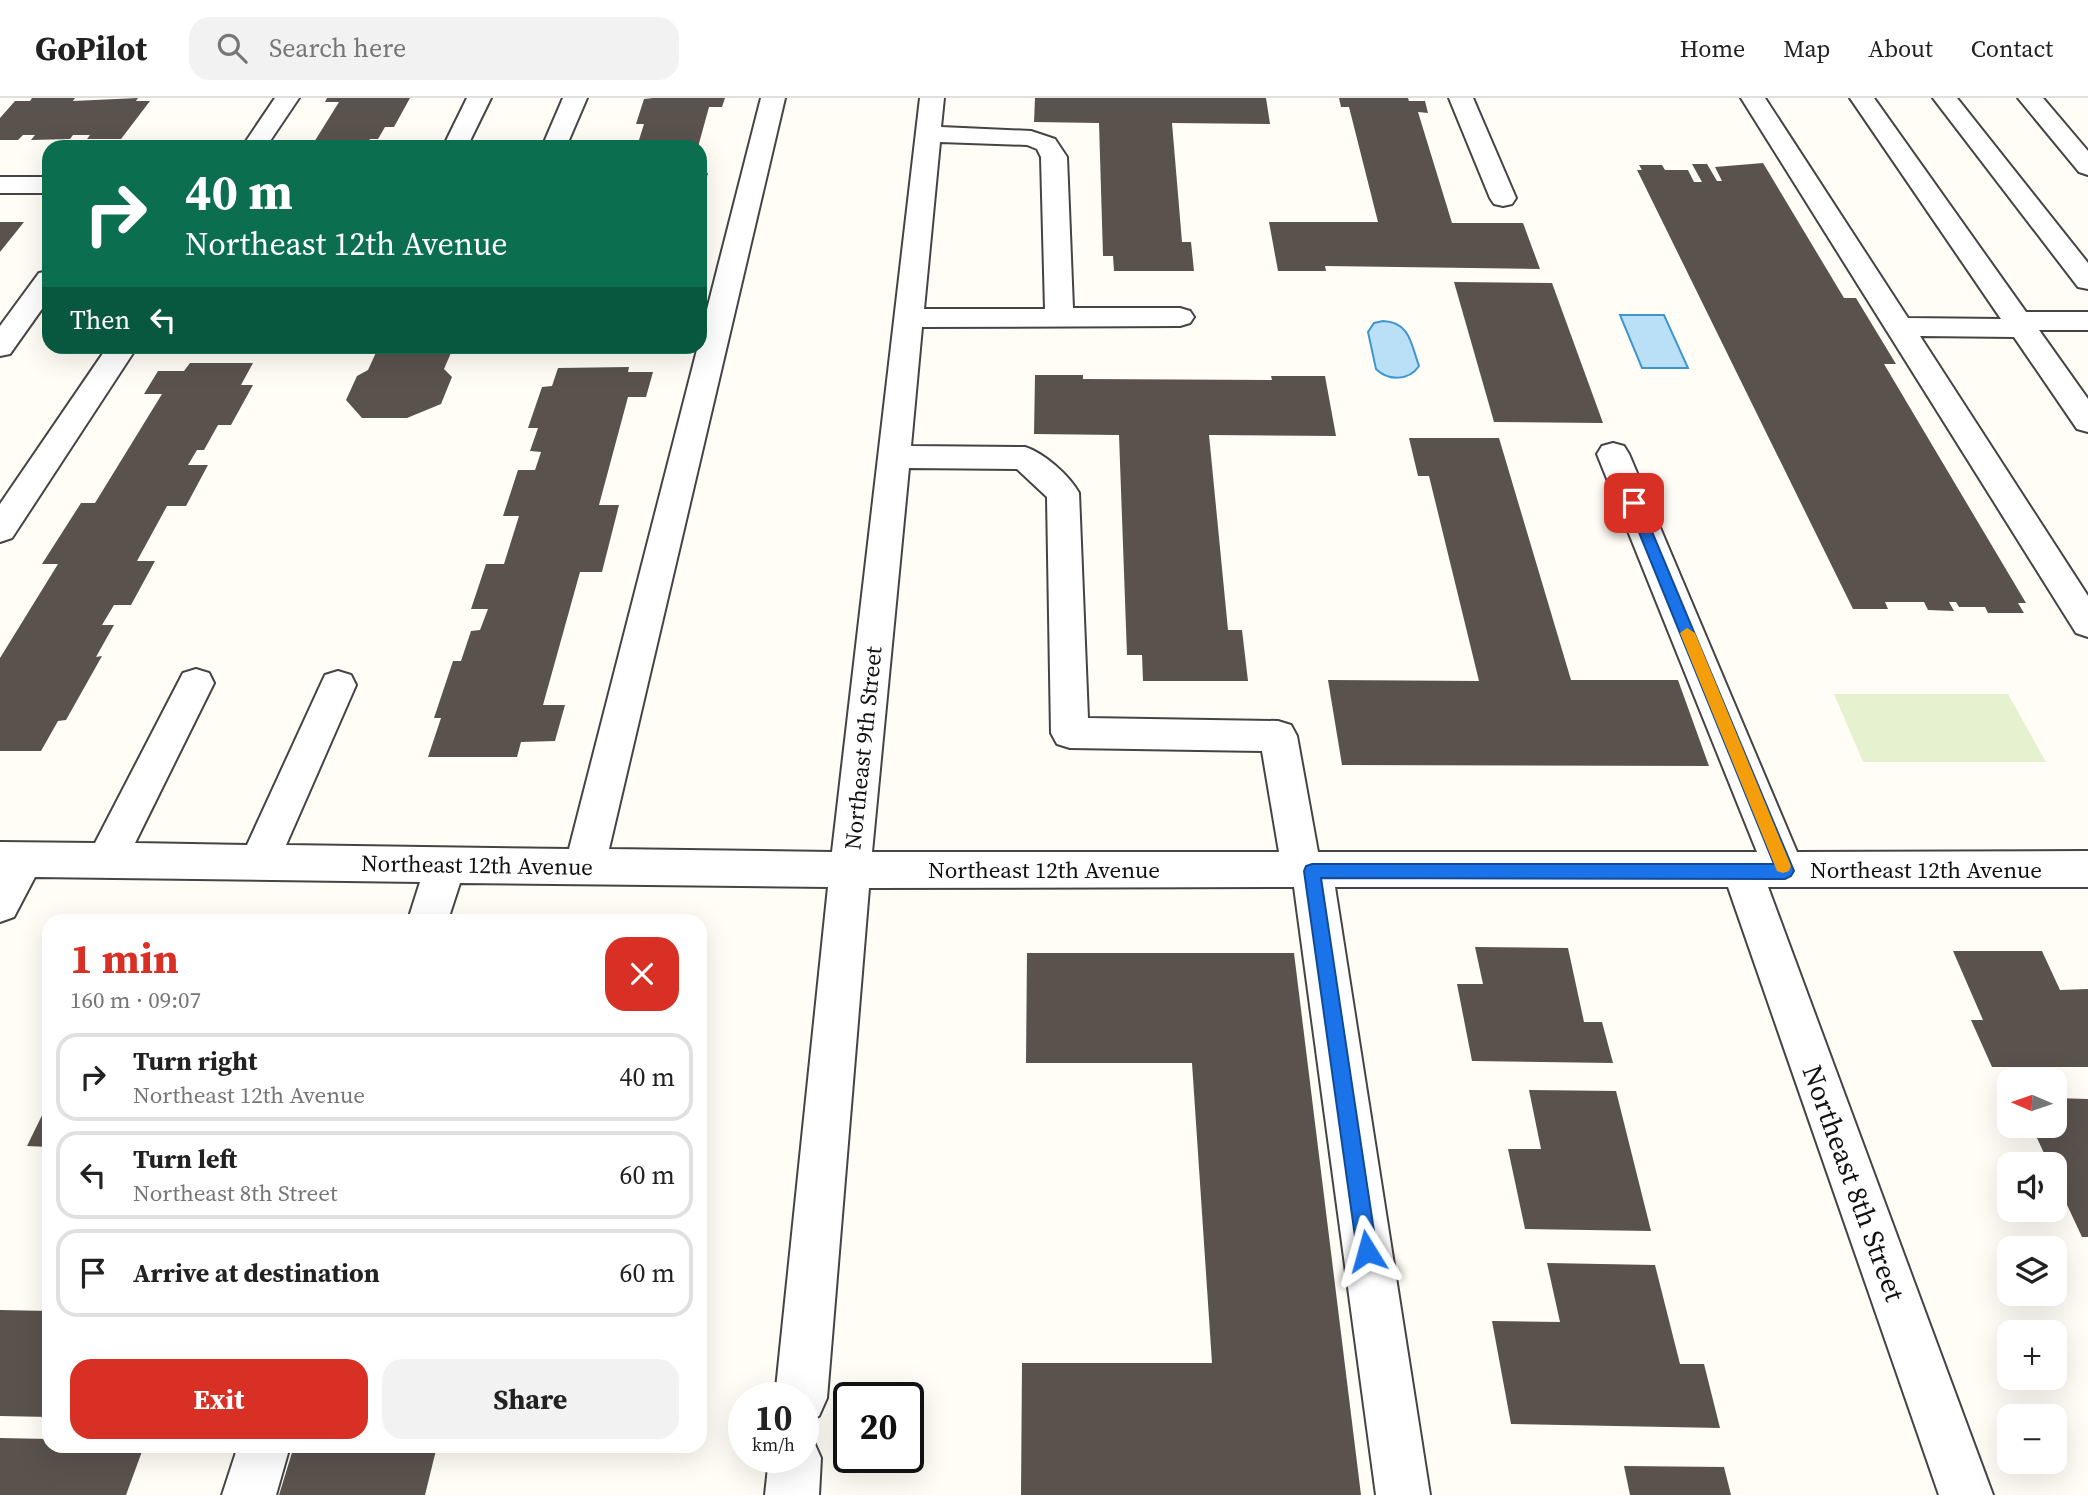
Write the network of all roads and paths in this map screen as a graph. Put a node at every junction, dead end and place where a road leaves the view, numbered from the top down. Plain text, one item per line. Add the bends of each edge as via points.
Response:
1 (287, 98) edge
2 (479, 98) edge
3 (575, 98) edge
4 (773, 98) edge
5 (1461, 98) edge
6 (1753, 98) edge
7 (1862, 98) edge
8 (1945, 98) edge
9 (2031, 98) edge
10 (930, 116) edge
11 (259, 140) edge
12 (458, 140) edge
13 (557, 140) edge
14 (2088, 167) edge
15 (0, 185) edge
16 (42, 186) edge
17 (1503, 198) dead end
18 (2088, 281) edge
19 (42, 289) edge
20 (1059, 317) junction
21 (1180, 317) dead end
22 (908, 318) junction
23 (2088, 321) edge
24 (1900, 327) junction
25 (2024, 331) junction
26 (2088, 343) edge
27 (0, 347) edge
28 (117, 354) edge
29 (2088, 422) edge
30 (1614, 454) dead end
31 (894, 457) junction
32 (0, 530) edge
33 (2088, 624) edge
34 (196, 683) dead end
35 (338, 685) dead end
36 (12, 859) edge
37 (107, 860) junction
38 (259, 862) junction
39 (445, 865) junction
40 (585, 866) junction
41 (2088, 869) edge
42 (850, 870) junction
43 (1307, 871) junction
44 (1764, 871) junction
45 (0, 904) edge
46 (430, 914) edge
47 (802, 1382) edge
48 (262, 1453) edge
49 (794, 1473) edge
50 (249, 1495) edge
51 (792, 1495) edge
52 (1403, 1495) edge
53 (1966, 1495) edge

1 - 11 street
2 - 12 street
3 - 13 street
4 - 40 street
5 - 17 street
6 - 24 street
7 - 25 street
8 - 18 street
9 - 14 street
10 - 20 street via 1046,144 1054,157
10 - 22 street, Northeast 9th Street
15 - 16 street
19 - 27 street
20 - 21 street
20 - 22 street
22 - 31 street, Northeast 9th Street
23 - 25 street
24 - 25 street
24 - 33 street
25 - 26 street
25 - 29 street
28 - 32 street
30 - 44 street, Northeast 8th Street
31 - 42 street, Northeast 9th Street
31 - 43 street via 1025,458 1063,493 1070,733 1278,736
34 - 37 street
35 - 38 street
36 - 37 street, Northeast 12th Avenue
36 - 45 street
37 - 38 street, Northeast 12th Avenue
38 - 39 street, Northeast 12th Avenue
39 - 40 street, Northeast 12th Avenue
39 - 46 street
40 - 42 street, Northeast 12th Avenue
41 - 44 street, Northeast 12th Avenue
42 - 43 street, Northeast 12th Avenue
42 - 47 street, Northeast 9th Street
43 - 44 street, Northeast 12th Avenue
43 - 52 street
44 - 53 street, Northeast 8th Street
48 - 50 street
49 - 51 street

